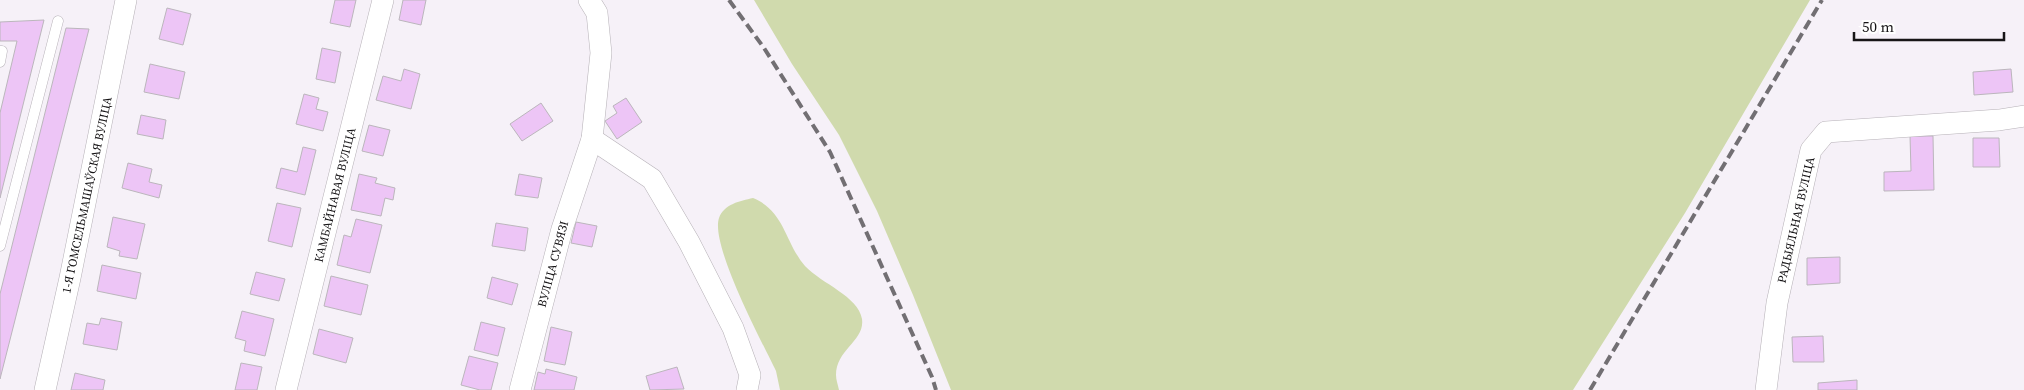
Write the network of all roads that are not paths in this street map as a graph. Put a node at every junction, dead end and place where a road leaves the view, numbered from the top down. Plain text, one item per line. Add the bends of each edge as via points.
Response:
1 (126, 0) edge
2 (383, 0) edge
3 (589, 0) edge
4 (58, 21) dead end
5 (0, 51) edge
6 (0, 62) edge
7 (2024, 116) edge
8 (592, 139) junction
9 (0, 246) edge
10 (45, 390) edge
11 (286, 390) edge
12 (520, 390) edge
13 (747, 390) edge
14 (1766, 390) edge

1 - 10 street, 1-Я ГОМСЕЛЬМАШАЎСКАЯ ВУЛІЦА
2 - 11 street, КАМБАЙНАВАЯ ВУЛІЦА
3 - 8 street, ВУЛІЦА СУВЯЗІ via 597,14 600,53
4 - 9 lane
5 - 6 lane
7 - 14 street, РАДЫЯЛЬНАЯ ВУЛІЦА via 1826,132 1812,150 1776,303
8 - 12 street, ВУЛІЦА СУВЯЗІ via 562,228
8 - 13 street via 652,179 733,328 750,375

